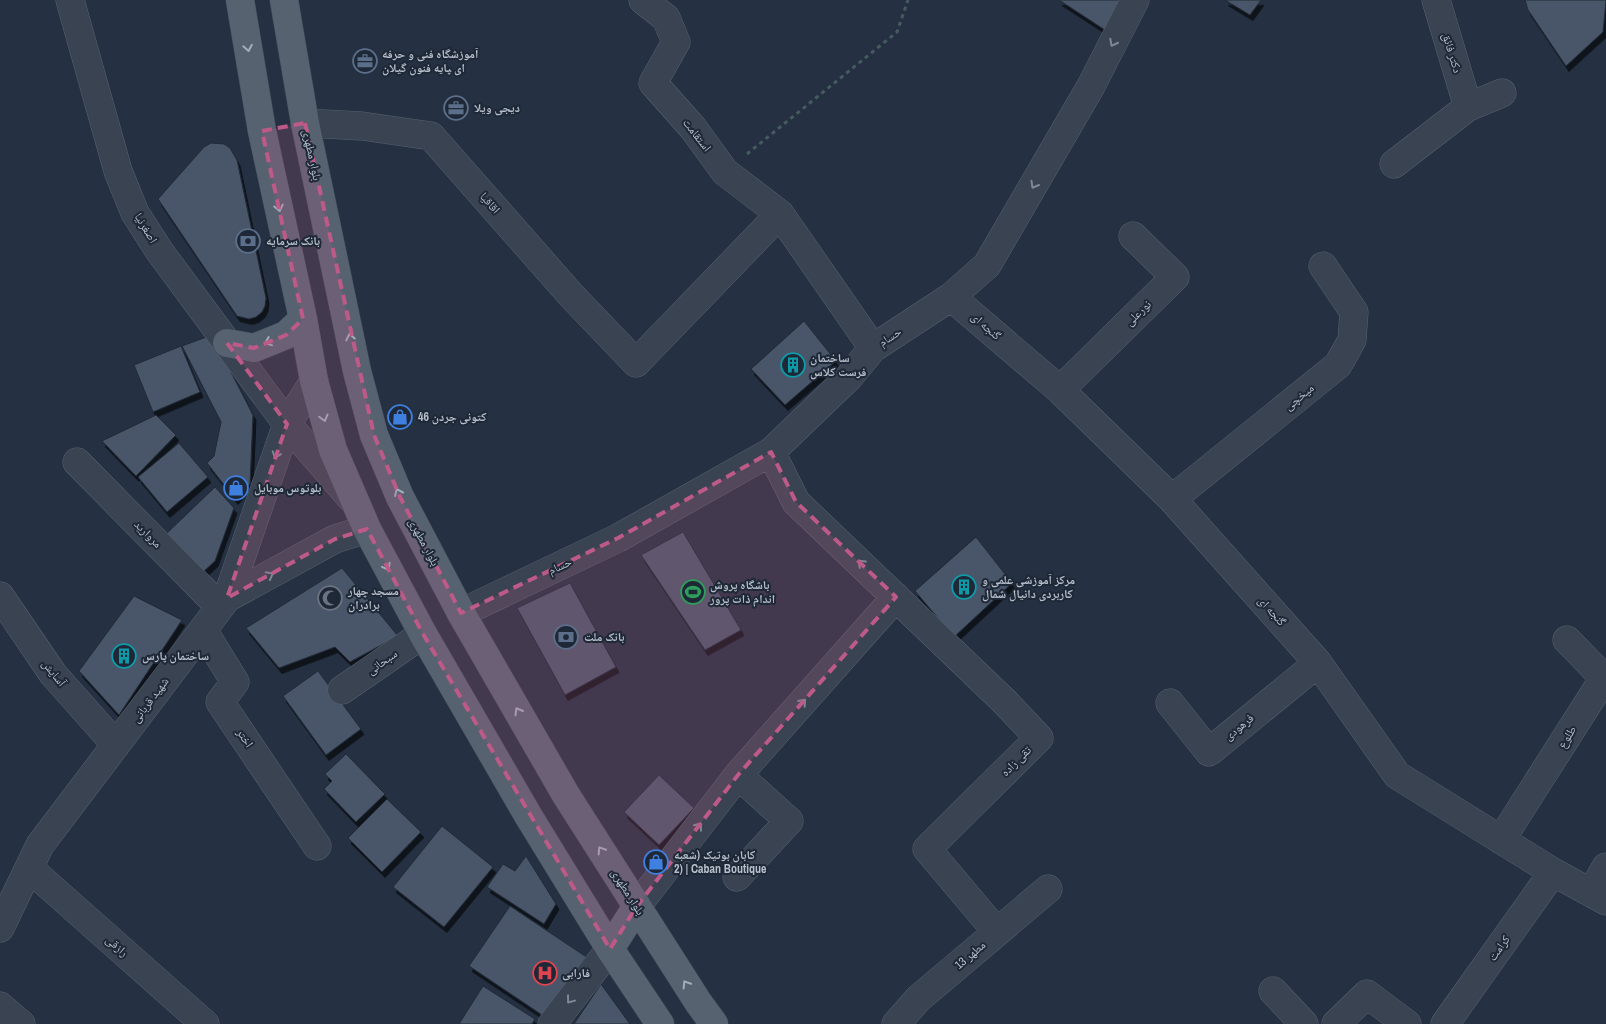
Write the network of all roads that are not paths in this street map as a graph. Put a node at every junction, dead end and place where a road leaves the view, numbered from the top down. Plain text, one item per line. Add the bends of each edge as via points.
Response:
1 (70, 0) edge
2 (240, 0) edge
3 (284, 0) edge
4 (643, 0) edge
5 (1135, 0) edge
6 (1436, 0) edge
7 (1502, 93) dead end
8 (1468, 107) junction
9 (305, 122) junction
10 (262, 131) junction
11 (1394, 164) dead end
12 (780, 214) junction
13 (1133, 236) dead end
14 (1323, 266) dead end
15 (951, 297) junction
16 (303, 319) junction
17 (227, 343) junction
18 (873, 348) junction
19 (314, 381) junction
20 (1060, 390) junction
21 (287, 424) junction
22 (771, 452) junction
23 (77, 462) dead end
24 (1172, 500) junction
25 (362, 518) junction
26 (0, 596) edge
27 (896, 597) junction
28 (224, 602) junction
29 (461, 613) junction
30 (203, 630) junction
31 (423, 634) junction
32 (1567, 640) dead end
33 (1318, 662) junction
34 (342, 690) dead end
35 (1170, 703) dead end
36 (116, 744) junction
37 (738, 775) junction
38 (1501, 840) junction
39 (317, 846) dead end
40 (1606, 867) edge
41 (30, 868) junction
42 (1553, 872) junction
43 (737, 877) dead end
44 (1048, 890) dead end
45 (1598, 897) edge
46 (637, 906) junction
47 (0, 928) edge
48 (996, 932) junction
49 (610, 949) junction
50 (1273, 991) dead end
51 (0, 1006) edge
52 (21, 1024) edge
53 (205, 1024) edge
54 (552, 1024) edge
55 (660, 1024) edge
56 (714, 1024) edge
57 (896, 1024) edge
58 (1304, 1024) edge
59 (1336, 1024) edge
60 (1407, 1024) edge
61 (1445, 1024) edge

1 - 17 street, اصغرنیا via 118,171 136,213 160,252
2 -> 10 main road
3 - 9 main road, بلوار مطهری
4 - 12 street, استقامت via 666,18 676,42 653,83 725,172
5 -> 15 street, حسام via 1091,86 987,265
6 - 8 street, دکتر فائق
7 - 8 street
8 - 11 street
9 - 10 main road
9 - 12 street, اقاقیا via 431,136 570,294 636,363
29 -> 9 main road, بلوار مطهری via 400,497 374,435 357,371
10 -> 16 main road
12 - 18 street, استقامت
13 - 20 street, نورعلی via 1175,277
14 - 24 street, میخچی via 1354,312 1352,340 1338,365
15 - 18 street, حسام
15 - 20 street, گنجه ای
16 -> 17 main road via 286,336 254,348
16 - 19 main road
17 - 21 street, اصغرنیا
18 - 22 street, حسام via 849,377
19 - 21 street, شهید قربانی
19 -> 25 main road via 333,450
20 - 24 street, گنجه ای
21 - 25 street, اصغرنیا
21 -> 28 street, شهید قربانی
27 -> 22 street, تقی زاده via 796,502
22 - 29 street, حسام via 618,538
23 - 28 street, مروارید
24 - 33 street, گنجه ای
28 -> 25 street via 335,539
25 -> 31 main road
26 - 36 street, آسایش via 53,674
37 -> 27 street
27 - 48 street, تقی زاده via 1039,738 927,849
28 - 30 street, شهید قربانی
46 -> 29 main road, بلوار مطهری via 566,795
30 - 36 street, شهید قربانی
30 - 39 street, اختر via 235,682 220,702
31 - 34 street, سبحانی
31 - 49 main road
32 - 38 street, طلوع via 1604,678
33 - 35 street, فرهودی via 1209,752
33 - 38 street, گنجه ای via 1397,775
36 - 41 street, شهید قربانی via 40,845
37 - 43 street via 789,821
46 -> 37 street
38 - 42 street, گنجه ای
40 - 45 street
41 - 47 street, شهید قربانی
41 - 53 street, رازقی
42 - 45 street, گنجه ای
42 - 61 street, کرامت
44 - 48 street, مطهر 13
46 - 49 main road
56 -> 46 main road, بلوار مطهری
48 - 57 street, مطهر 13 via 918,999
49 -> 54 street
49 - 55 main road
50 - 58 street
51 - 52 street
59 - 60 street via 1367,994

